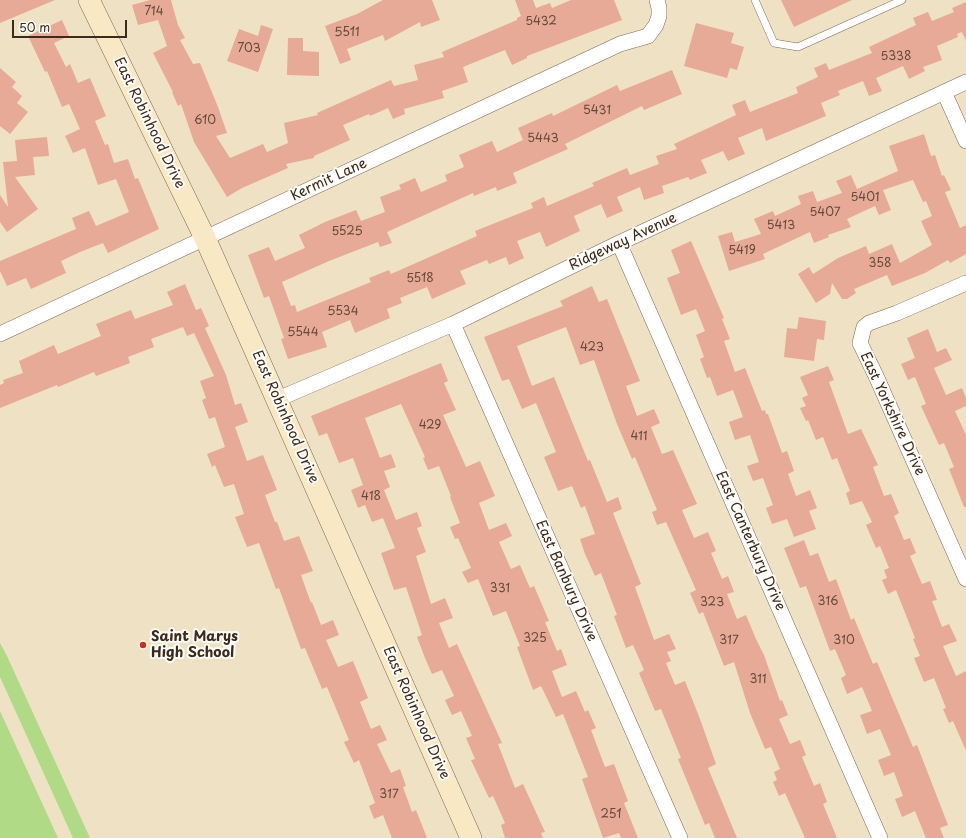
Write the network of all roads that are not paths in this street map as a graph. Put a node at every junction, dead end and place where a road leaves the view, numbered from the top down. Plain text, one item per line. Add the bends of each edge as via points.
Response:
1 (90, 0) edge
2 (657, 0) edge
3 (755, 0) edge
4 (902, 0) edge
5 (966, 82) edge
6 (944, 92) junction
7 (966, 141) edge
8 (205, 238) junction
9 (619, 244) junction
10 (966, 283) edge
11 (453, 324) junction
12 (0, 334) edge
13 (278, 399) junction
14 (966, 579) edge
15 (471, 838) edge
16 (680, 838) edge
17 (880, 838) edge

1 - 8 street, East Robinhood Drive
2 - 8 street, Kermit Lane via 659,8 656,25 648,36 620,44
3 - 4 lane via 774,43 798,47
5 - 6 street, Ridgeway Avenue
6 - 7 street
6 - 9 street, Ridgeway Avenue
8 - 12 street, Kermit Lane
8 - 13 street, East Robinhood Drive
9 - 11 street, Ridgeway Avenue
9 - 17 street, East Canterbury Drive
10 - 14 street, East Yorkshire Drive via 869,323 864,327 860,343
11 - 13 street, Ridgeway Avenue
11 - 16 street, East Banbury Drive
13 - 15 street, East Robinhood Drive

